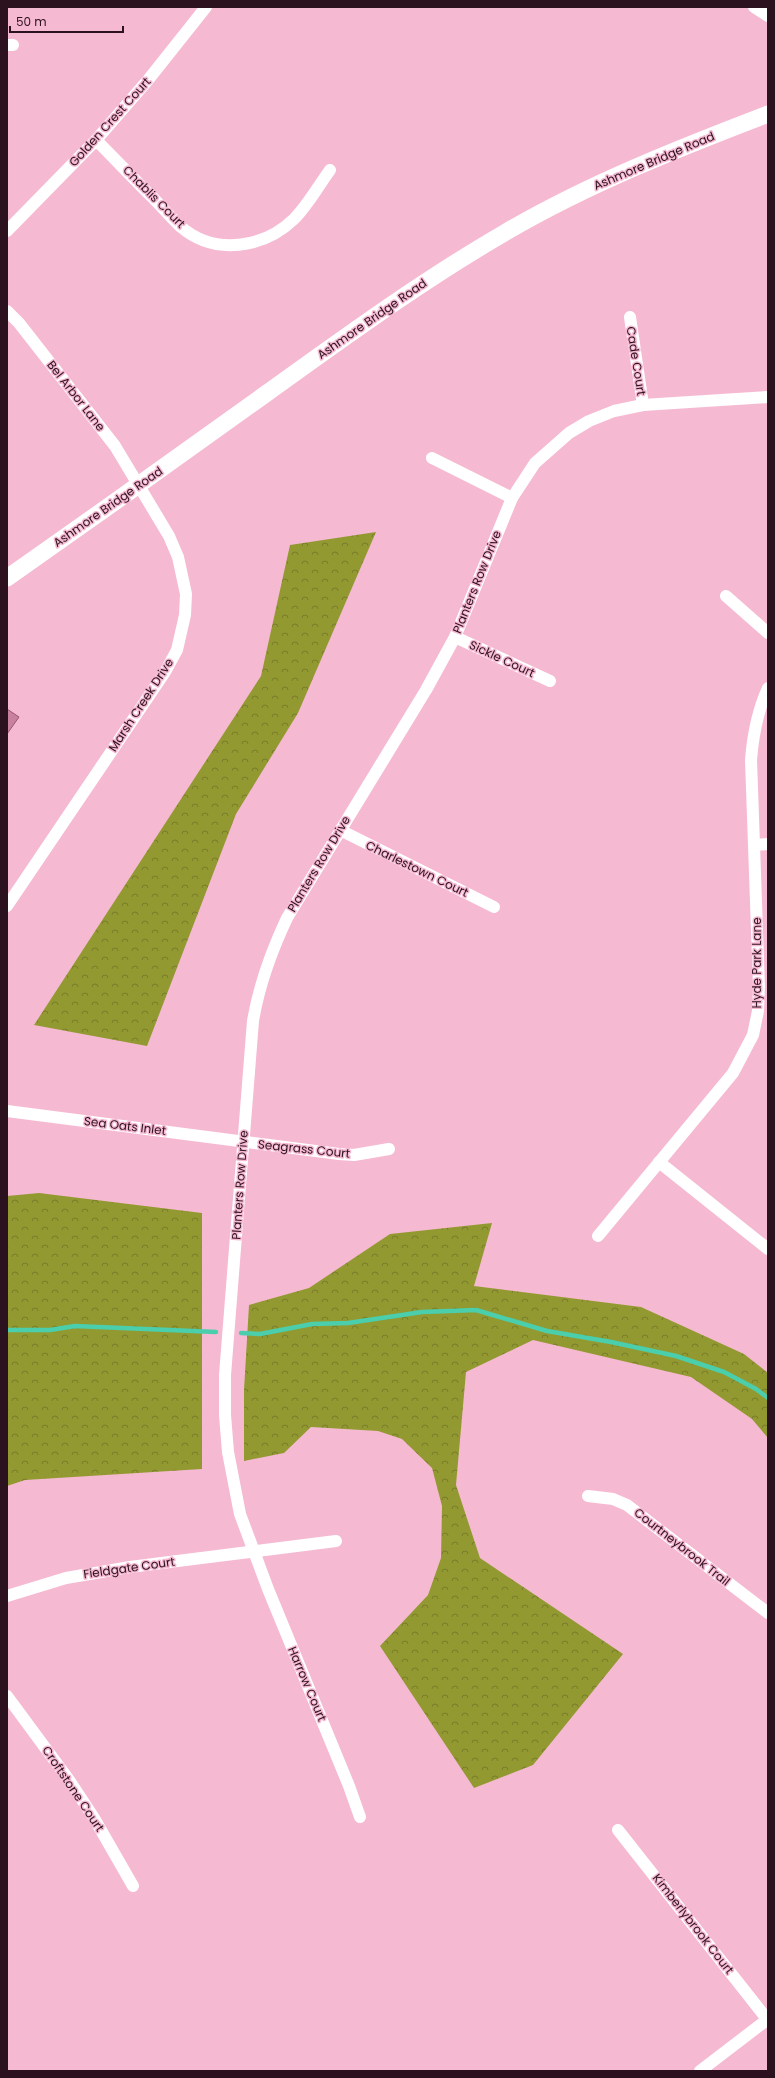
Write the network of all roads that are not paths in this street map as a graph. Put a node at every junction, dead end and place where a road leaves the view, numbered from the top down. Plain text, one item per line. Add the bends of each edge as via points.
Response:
1 (206, 7) edge
2 (754, 7) edge
3 (768, 16) edge
4 (768, 114) edge
5 (96, 140) junction
6 (330, 170) dead end
7 (7, 231) edge
8 (7, 310) edge
9 (630, 317) dead end
10 (768, 397) edge
11 (643, 404) junction
12 (432, 458) dead end
13 (139, 485) junction
14 (512, 498) junction
15 (7, 578) edge
16 (726, 596) dead end
17 (768, 633) edge
18 (454, 637) junction
19 (550, 682) dead end
20 (768, 688) edge
21 (340, 830) junction
22 (754, 844) junction
23 (768, 844) edge
24 (7, 906) edge
25 (494, 907) dead end
26 (7, 1111) edge
27 (243, 1142) junction
28 (389, 1149) dead end
29 (660, 1162) junction
30 (598, 1236) dead end
31 (768, 1249) edge
32 (588, 1496) dead end
33 (336, 1541) dead end
34 (254, 1552) junction
35 (7, 1596) edge
36 (768, 1613) edge
37 (7, 1696) edge
38 (360, 1817) dead end
39 (618, 1830) dead end
40 (133, 1886) dead end
41 (768, 2019) edge
42 (700, 2071) edge

1 - 5 street, Golden Crest Court
2 - 3 street
4 - 13 main road, Ashmore Bridge Road via 608,180 506,232 358,328
5 - 6 street, Chablis Court via 182,227 200,238 224,244 254,243 283,229 296,218
5 - 7 street, Golden Crest Court
8 - 13 street, Bel Arbor Lane via 115,446
9 - 11 street, Cade Court
10 - 11 street, Planters Row Drive
11 - 14 street, Planters Row Drive via 614,411 569,433 535,463
12 - 14 street
13 - 15 main road, Ashmore Bridge Road
13 - 24 street, Marsh Creek Drive via 169,536 178,558 186,594 186,615 182,635 165,672
14 - 18 street, Planters Row Drive
16 - 17 street
18 - 19 street, Sickle Court
18 - 21 street, Planters Row Drive via 426,690
20 - 22 street, Hyde Park Lane via 759,708 753,734 751,760
21 - 25 street, Charlestown Court
21 - 27 street, Planters Row Drive via 287,918 263,975 253,1021
22 - 23 street
22 - 29 street, Hyde Park Lane via 759,987 754,1035 733,1073
26 - 27 street, Sea Oats Inlet
27 - 28 street, Seagrass Court via 354,1155
27 - 34 street, Planters Row Drive via 225,1415 228,1452 240,1514
29 - 30 street, Hyde Park Lane
29 - 31 street
32 - 36 street, Courtneybrook Trail via 613,1498 627,1505
33 - 34 street, Fieldgate Court
34 - 35 street, Fieldgate Court via 130,1567 66,1578
34 - 38 street, Harrow Court
37 - 40 street, Croftstone Court via 69,1780
39 - 41 street, Kimberlybrook Court
41 - 42 street

